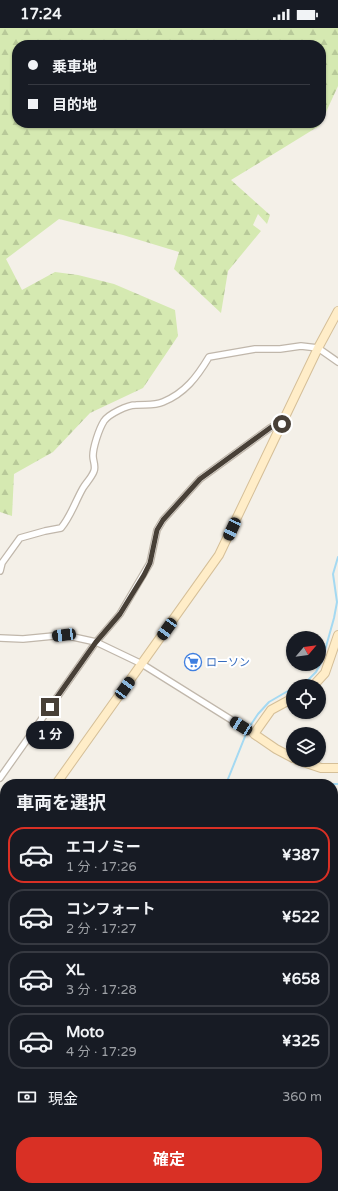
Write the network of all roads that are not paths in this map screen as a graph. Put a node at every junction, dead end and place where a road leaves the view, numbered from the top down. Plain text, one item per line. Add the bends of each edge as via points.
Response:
1 (338, 310) edge
2 (336, 318) edge
3 (318, 348) junction
4 (338, 362) edge
5 (282, 424) junction
6 (0, 571) edge
7 (338, 635) edge
8 (0, 638) edge
9 (96, 642) junction
10 (142, 664) junction
11 (320, 679) edge
12 (286, 702) edge
13 (254, 734) junction
14 (286, 754) edge
15 (318, 767) edge
16 (338, 768) edge
17 (0, 778) edge
18 (60, 779) edge

1 - 2 street
2 - 3 street
3 - 4 street
3 - 5 street
3 - 6 street via 301,346 255,349 209,357 182,392 162,403 133,405 112,414 104,421 94,447 94,473 83,488 67,521 61,528 20,538 2,563
5 - 9 street via 270,428 200,479 163,520 157,530 150,563 144,575 120,614
5 - 10 street via 219,555
7 - 11 street via 328,666
8 - 9 street via 22,639 64,635
9 - 10 street
9 - 17 street
10 - 13 street
10 - 18 street
12 - 13 street via 271,710
13 - 14 street
15 - 16 street

